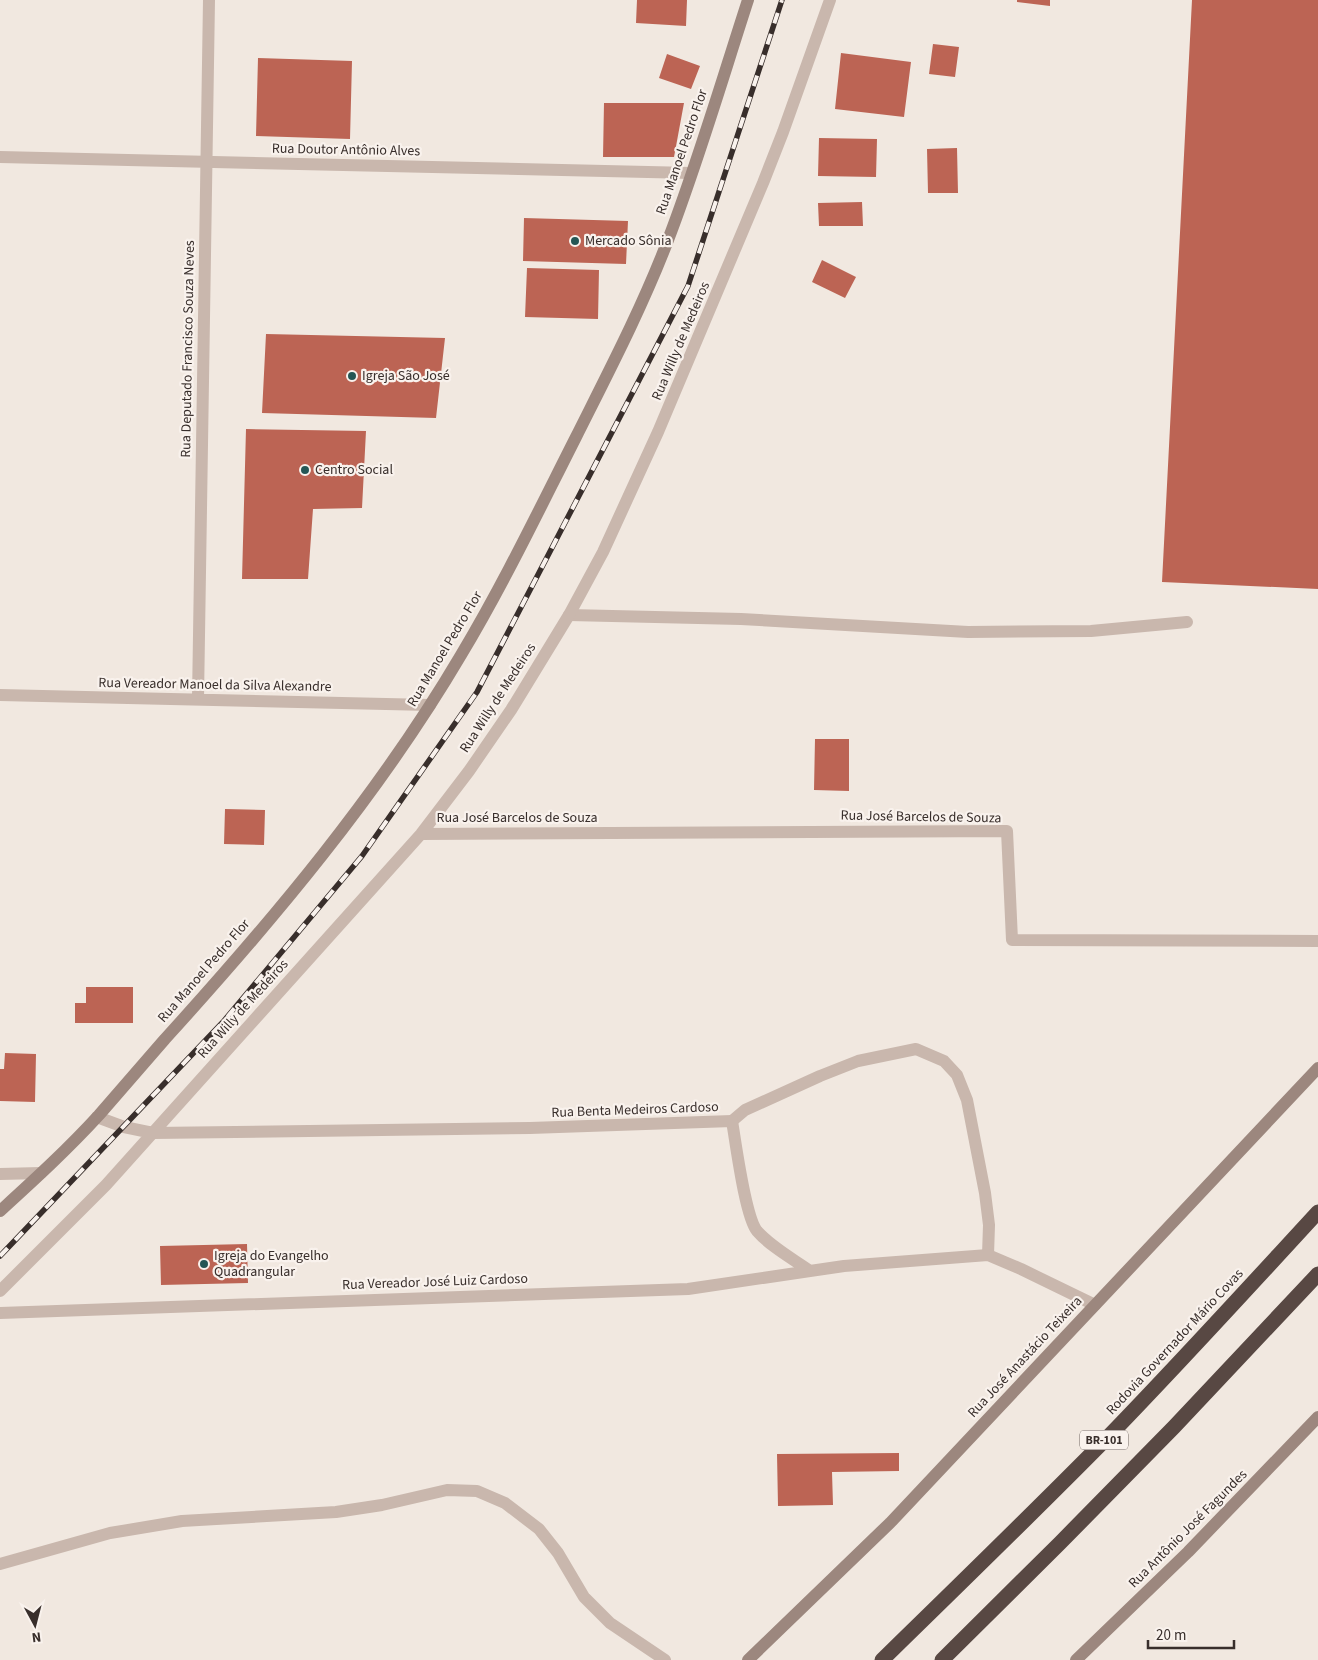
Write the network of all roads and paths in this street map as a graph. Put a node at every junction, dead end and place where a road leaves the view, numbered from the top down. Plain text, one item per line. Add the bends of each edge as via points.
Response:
1 (208, 0) edge
2 (748, 0) edge
3 (830, 0) edge
4 (0, 157) edge
5 (206, 162) junction
6 (691, 173) junction
7 (569, 615) junction
8 (1187, 622) dead end
9 (0, 695) edge
10 (198, 699) junction
11 (430, 705) junction
12 (421, 834) junction
13 (1318, 941) edge
14 (1318, 1068) edge
15 (97, 1117) junction
16 (732, 1121) junction
17 (153, 1133) junction
18 (41, 1173) junction
19 (0, 1174) edge
20 (0, 1211) edge
21 (1318, 1212) edge
22 (988, 1254) junction
23 (810, 1271) junction
24 (1318, 1274) edge
25 (0, 1291) edge
26 (1094, 1305) junction
27 (0, 1313) edge
28 (1318, 1417) edge
29 (0, 1564) edge
30 (665, 1660) edge
31 (748, 1660) edge
32 (882, 1660) edge
33 (942, 1660) edge
34 (1076, 1660) edge

1 - 5 street, Rua Deputado Francisco Souza Neves
2 - 6 main road, Rua Manoel Pedro Flor
3 - 7 street, Rua Willy de Medeiros via 746,227 603,552
4 - 5 street, Rua Doutor Antônio Alves
5 - 6 street, Rua Doutor Antônio Alves
5 - 10 street, Rua Deputado Francisco Souza Neves
6 - 11 main road, Rua Manoel Pedro Flor via 668,241 601,387 496,593
7 - 8 street via 741,619 968,632 1091,631
7 - 12 street, Rua Willy de Medeiros via 511,710
9 - 10 street, Rua Vereador Manoel da Silva Alexandre
10 - 11 street, Rua Vereador Manoel da Silva Alexandre
11 - 15 main road, Rua Manoel Pedro Flor via 299,884
12 - 13 street, Rua José Barcelos de Souza via 1007,831 1012,940
12 - 17 street, Rua Willy de Medeiros
14 - 26 main road, Rua José Anastácio Teixeira
15 - 17 street, Rua Benta Medeiros Cardoso
15 - 18 main road, Rua Manoel Pedro Flor
16 - 17 street, Rua Benta Medeiros Cardoso via 530,1128
16 - 22 street via 744,1110 858,1061 916,1049 944,1061 957,1075 967,1100 985,1194
16 - 23 street, Rua Benta Medeiros Cardoso via 747,1206 756,1229
17 - 25 street, Rua Willy de Medeiros
18 - 19 street
18 - 20 main road, Rua Manoel Pedro Flor
21 - 32 highway, Rodovia Governador Mário Covas / BR-101 via 1107,1438
22 - 23 street
22 - 26 street
23 - 27 street, Rua Vereador José Luiz Cardoso via 688,1289
24 - 33 highway, BR-101 via 1161,1440
26 - 31 main road, Rua José Anastácio Teixeira via 890,1524
28 - 34 main road, Rua Antônio José Fagundes via 1188,1552
29 - 30 street via 110,1533 182,1522 336,1512 446,1490 477,1491 504,1503 539,1529 558,1553 584,1597 610,1623

